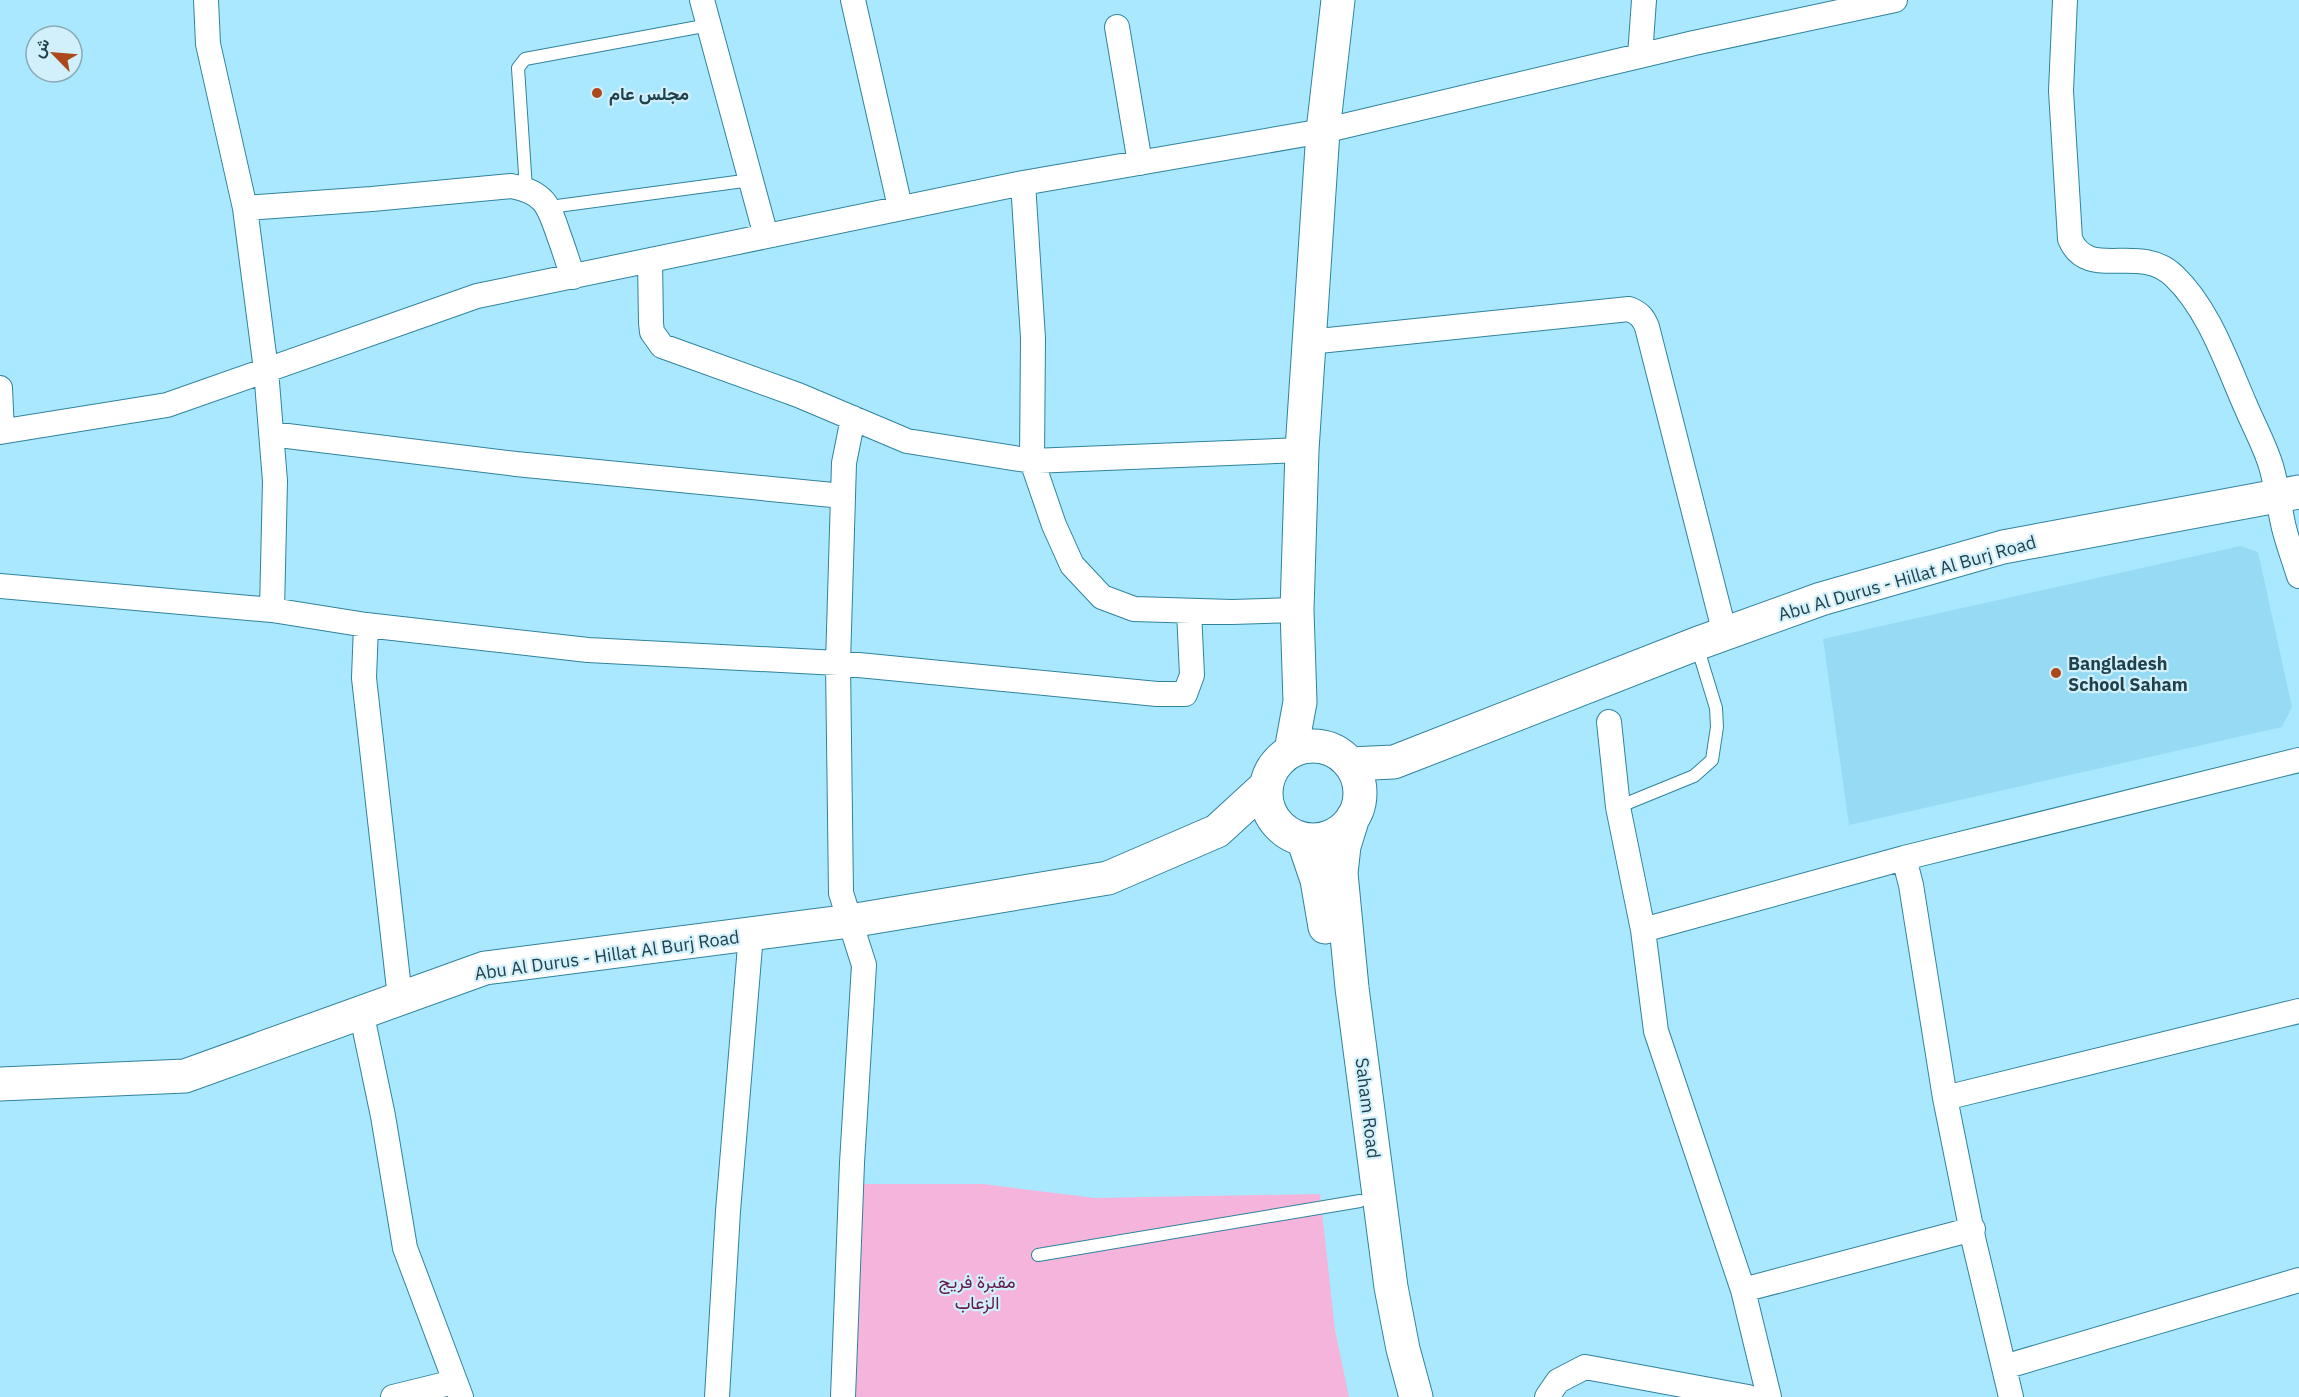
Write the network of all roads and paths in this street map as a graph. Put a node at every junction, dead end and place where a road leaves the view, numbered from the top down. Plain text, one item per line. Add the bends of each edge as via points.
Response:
1 (206, 0) edge
2 (702, 0) edge
3 (854, 0) edge
4 (1338, 0) edge
5 (1644, 0) edge
6 (1895, 0) edge
7 (2065, 0) edge
8 (1800, 10) edge
9 (709, 25) junction
10 (1117, 27) dead end
11 (1640, 56) junction
12 (1323, 131) junction
13 (1140, 163) junction
14 (751, 180) junction
15 (1023, 183) junction
16 (526, 189) junction
17 (550, 207) junction
18 (900, 207) junction
19 (245, 208) junction
20 (766, 236) junction
21 (650, 261) junction
22 (573, 277) junction
23 (1309, 342) junction
24 (266, 370) junction
25 (0, 388) edge
26 (853, 418) junction
27 (1, 431) edge
28 (271, 434) junction
29 (1302, 450) junction
30 (1032, 460) junction
31 (2288, 494) edge
32 (843, 496) junction
33 (2299, 576) edge
34 (0, 586) edge
35 (272, 609) junction
36 (1297, 610) junction
37 (1189, 611) junction
38 (366, 625) junction
39 (1711, 639) junction
40 (838, 663) junction
41 (1609, 722) dead end
42 (1307, 749) junction
43 (2299, 760) edge
44 (1394, 762) junction
45 (1350, 764) junction
46 (1266, 786) junction
47 (1618, 807) junction
48 (1356, 809) junction
49 (1217, 831) junction
50 (1291, 833) junction
51 (1904, 858) junction
52 (850, 921) junction
53 (1643, 930) junction
54 (751, 934) junction
55 (400, 998) junction
56 (361, 1011) junction
57 (2299, 1011) edge
58 (0, 1084) edge
59 (1944, 1098) junction
60 (1360, 1201) junction
61 (1973, 1229) junction
62 (1038, 1255) dead end
63 (2299, 1280) edge
64 (1743, 1290) junction
65 (2004, 1367) junction
66 (458, 1389) edge
67 (393, 1397) edge
68 (717, 1397) edge
69 (843, 1397) edge
70 (1394, 1397) edge
71 (1416, 1397) edge
72 (1547, 1397) edge
73 (1748, 1397) edge
74 (1769, 1397) edge
75 (2011, 1397) edge

1 - 19 street via 208,44
2 - 9 street
3 - 18 street
4 - 12 main road
5 - 11 street
6 - 8 street
7 - 31 street via 2061,91 2070,239 2088,259 2157,264 2186,289 2213,331 2271,465
8 - 11 street
9 - 14 street
9 - 16 lane via 525,59 518,68
10 - 13 street
11 - 12 street
12 - 13 street
12 - 23 main road
13 - 15 street
14 - 17 lane
14 - 20 street
15 - 18 street
15 - 30 street via 1033,339
16 - 17 street
16 - 19 street via 511,186
17 - 22 street
18 - 20 street
19 - 24 street
20 - 21 street
21 - 22 street
21 - 26 street via 652,332 662,346
22 - 24 street via 477,296
23 - 29 main road
23 - 39 street via 1629,309 1638,312 1647,327
24 - 27 street via 167,405
24 - 28 street
25 - 27 street
26 - 30 street via 907,441
26 - 32 street via 844,463
28 - 32 street via 516,464
28 - 35 street via 275,481
29 - 30 street
29 - 36 main road
30 - 37 street via 1072,565 1102,597 1134,609
31 - 33 street via 2284,530
31 - 39 main road, Abu Al Durus - Hillat Al Burj Road via 2003,547 1821,599
32 - 40 street
34 - 35 street
35 - 38 street
36 - 37 street
36 - 42 main road via 1300,702
37 - 40 street via 1192,675 1185,694
38 - 40 street via 588,650
38 - 55 street via 364,678
39 - 44 main road, Abu Al Durus - Hillat Al Burj Road
39 - 47 lane via 1717,727 1712,760 1694,776
40 - 52 street via 841,893
41 - 47 street
42 - 45 main road via 1338,753
42 - 46 main road via 1275,766
43 - 51 street
44 - 45 main road, Abu Al Durus - Hillat Al Burj Road
44 - 48 main road, Abu Al Durus - Hillat Al Burj Road
45 - 48 main road via 1359,781
46 - 49 main road, Abu Al Durus - Hillat Al Burj Road
46 - 50 main road via 1271,815
47 - 53 street
48 - 50 main road via 1340,831 1322,839
48 - 71 main road, Saham Road via 1344,846 1341,873 1346,933 1391,1287
49 - 50 main road, Abu Al Durus - Hillat Al Burj Road
49 - 52 main road, Abu Al Durus - Hillat Al Burj Road via 1108,878
50 - 60 main road, Saham Road via 1321,896
51 - 53 street
51 - 59 street
52 - 54 main road, Abu Al Durus - Hillat Al Burj Road
52 - 69 street via 864,965
53 - 64 street via 1656,1032
54 - 55 main road, Abu Al Durus - Hillat Al Burj Road via 485,968
54 - 68 street
55 - 56 main road, Abu Al Durus - Hillat Al Burj Road
56 - 58 main road, Abu Al Durus - Hillat Al Burj Road via 185,1076
56 - 66 street via 405,1248
57 - 59 street
59 - 61 street
60 - 62 lane
60 - 70 main road, Saham Road via 1370,1284
61 - 64 street
61 - 65 street
63 - 65 street
64 - 74 street
65 - 75 street
66 - 67 street
72 - 73 street via 1558,1381 1585,1367

